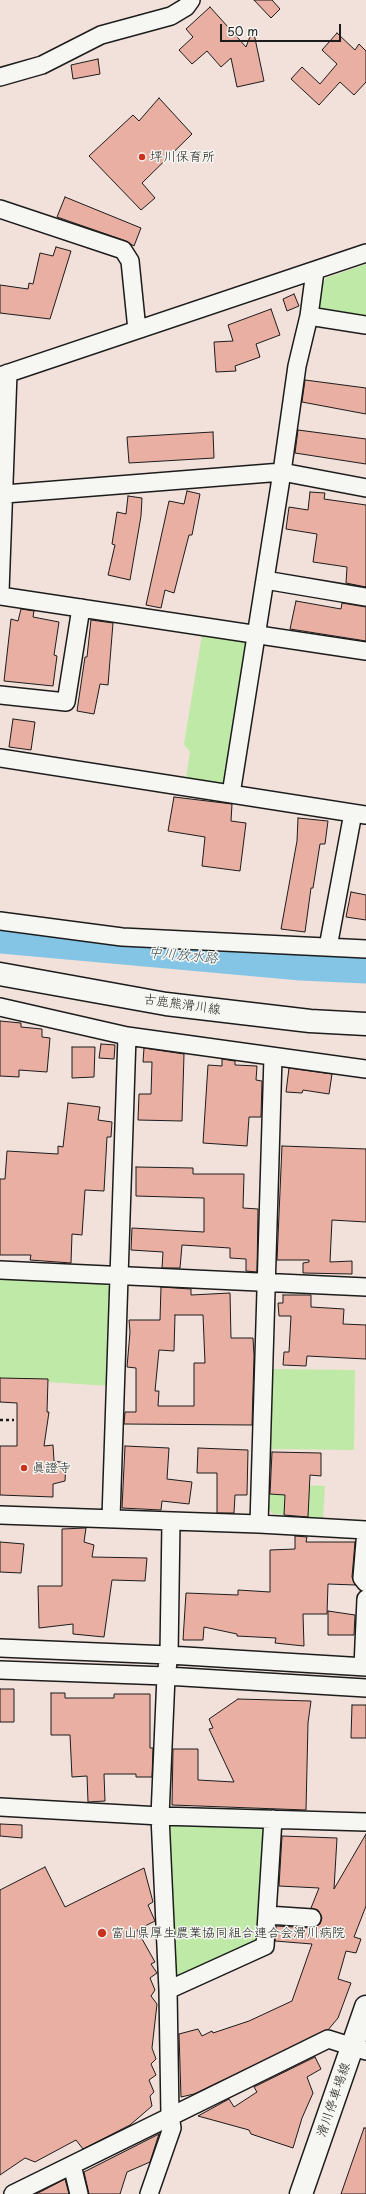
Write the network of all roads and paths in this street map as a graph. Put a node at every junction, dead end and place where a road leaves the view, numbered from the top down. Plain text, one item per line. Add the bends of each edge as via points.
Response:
1 (191, 0) edge
2 (0, 77) edge
3 (0, 209) edge
4 (366, 254) edge
5 (315, 271) junction
6 (309, 316) junction
7 (366, 325) edge
8 (137, 330) junction
9 (4, 374) edge
10 (282, 472) junction
11 (366, 488) edge
12 (4, 494) junction
13 (265, 580) junction
14 (0, 592) edge
15 (0, 596) edge
16 (366, 597) edge
17 (81, 608) junction
18 (256, 635) junction
19 (366, 651) edge
20 (0, 695) edge
21 (0, 758) edge
22 (231, 794) junction
23 (359, 814) edge
24 (0, 921) edge
25 (328, 947) junction
26 (366, 949) edge
27 (0, 974) edge
28 (0, 1007) edge
29 (366, 1024) edge
30 (127, 1036) junction
31 (273, 1057) junction
32 (366, 1069) edge
33 (0, 1270) edge
34 (118, 1275) junction
35 (267, 1284) junction
36 (366, 1287) edge
37 (0, 1420) edge
38 (14, 1420) dead end
39 (0, 1515) edge
40 (111, 1518) junction
41 (171, 1522) junction
42 (259, 1524) junction
43 (366, 1530) edge
44 (366, 1583) edge
45 (366, 1599) edge
46 (0, 1648) edge
47 (169, 1655) junction
48 (364, 1667) edge
49 (0, 1670) edge
50 (166, 1676) junction
51 (366, 1688) edge
52 (0, 1808) edge
53 (160, 1816) junction
54 (273, 1819) junction
55 (366, 1822) edge
56 (267, 1915) junction
57 (312, 1918) dead end
58 (168, 1990) junction
59 (366, 2007) edge
60 (359, 2049) edge
61 (170, 2116) junction
62 (72, 2164) junction
63 (13, 2194) edge
64 (80, 2194) edge
65 (149, 2194) edge
66 (301, 2194) edge

1 - 2 street via 186,8 171,16 101,35 42,65
3 - 8 street via 123,250 130,261
4 - 5 street
5 - 6 street
5 - 8 street
6 - 7 street
6 - 10 street via 297,366
8 - 9 street
9 - 12 street
10 - 11 street
10 - 12 street
10 - 13 street
12 - 14 street
13 - 16 street
13 - 18 street
15 - 17 street
17 - 18 street
17 - 20 street via 66,702
18 - 19 street
18 - 22 street
21 - 22 street
22 - 23 street
23 - 25 street
24 - 25 street via 122,937
25 - 26 street
27 - 29 main road, 古鹿熊滑川線 via 166,1004 310,1021
28 - 30 street
30 - 31 street
30 - 34 street
31 - 32 street
31 - 35 street
33 - 34 street
34 - 35 street
34 - 40 street
35 - 36 street
35 - 42 street
37 - 38 path
39 - 40 street
40 - 41 street
41 - 42 street
41 - 47 street
42 - 43 street
43 - 44 street via 362,1578
45 - 48 street
46 - 47 street
47 - 48 street
47 - 50 street
49 - 50 street
50 - 51 street
50 - 53 street
52 - 53 street
53 - 54 street
53 - 58 street
54 - 55 street
54 - 56 street
56 - 57 street
56 - 58 street via 265,1946
58 - 61 street
59 - 60 main road, 滑川停車場線
60 - 61 street via 328,2039
60 - 66 main road, 滑川停車場線
61 - 62 street
61 - 65 street via 172,2128
62 - 63 street
62 - 64 street

